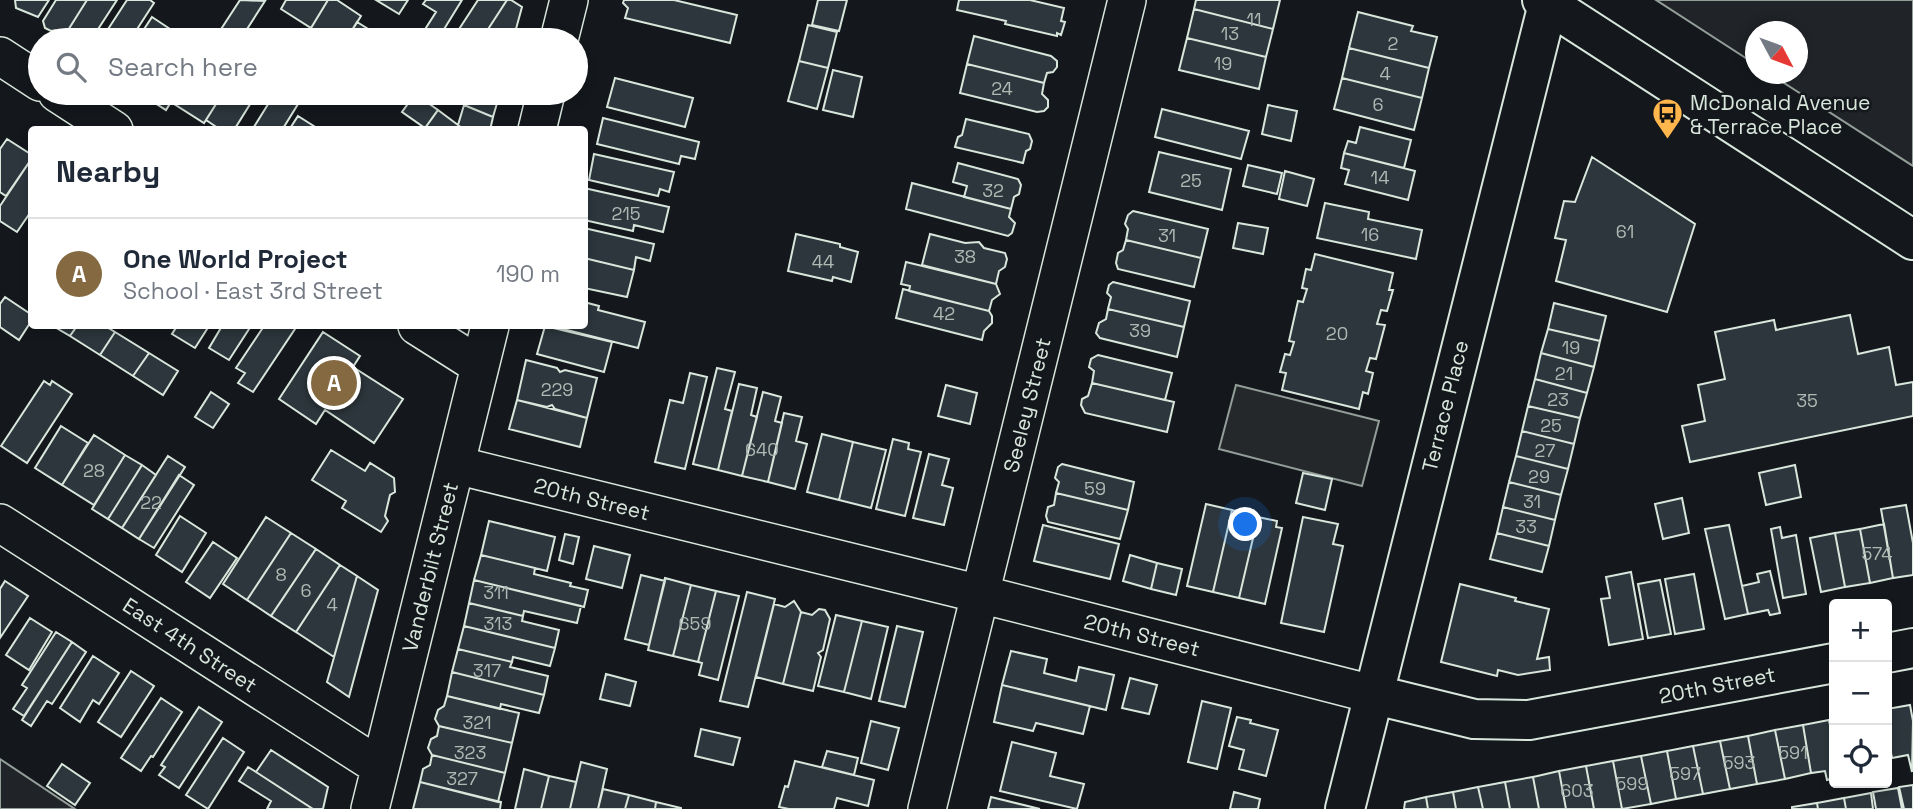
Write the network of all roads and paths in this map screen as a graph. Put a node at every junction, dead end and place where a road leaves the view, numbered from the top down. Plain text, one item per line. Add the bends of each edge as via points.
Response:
1 (569, 0) edge
2 (1127, 0) edge
3 (1545, 2) edge
4 (562, 28) edge
5 (0, 55) edge
6 (28, 74) edge
7 (75, 105) edge
8 (543, 105) edge
9 (108, 126) edge
10 (538, 126) edge
11 (1913, 240) edge
12 (422, 329) edge
13 (489, 329) edge
14 (480, 366) junction
15 (456, 465) junction
16 (0, 523) edge
17 (980, 594) junction
18 (1913, 648) edge
19 (1892, 652) edge
20 (1829, 664) edge
21 (1372, 694) junction
22 (380, 767) junction
23 (370, 809) edge
24 (926, 809) edge
25 (1345, 809) edge

1 - 4 street
2 - 17 street, Seeley Street
3 - 11 main road
3 - 21 main road, Terrace Place
5 - 6 street
7 - 9 street
8 - 10 street
12 - 14 street
13 - 14 street, Vanderbilt Street
14 - 15 street, Vanderbilt Street
15 - 17 street, 20th Street
15 - 22 street, Vanderbilt Street
16 - 22 street, East 4th Street
17 - 21 street, 20th Street
17 - 24 street, Seeley Street
18 - 19 main road
20 - 21 main road, 20th Street via 1530,720 1474,719
21 - 25 main road, Terrace Place
22 - 23 street, Vanderbilt Street

